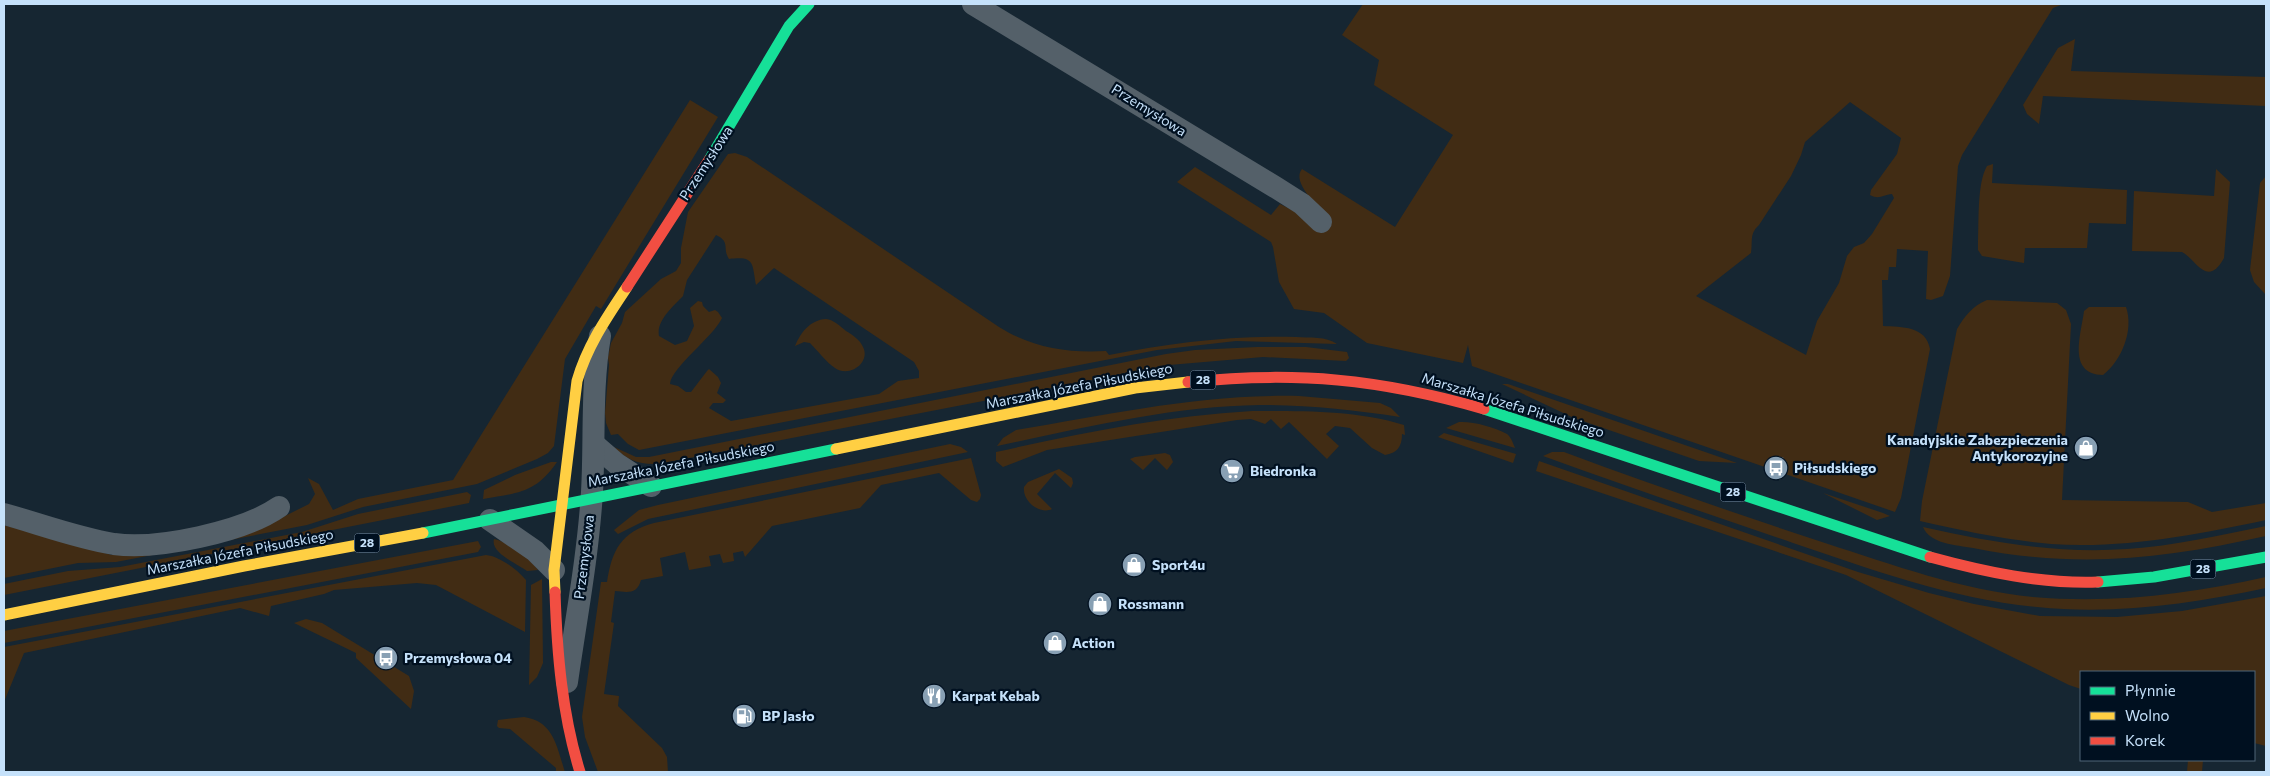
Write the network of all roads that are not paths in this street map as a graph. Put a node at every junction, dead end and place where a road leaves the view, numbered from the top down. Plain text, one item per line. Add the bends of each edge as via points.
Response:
1 (809, 4) edge
2 (973, 4) edge
3 (1321, 222) dead end
4 (603, 323) junction
5 (595, 444) junction
6 (651, 486) junction
7 (591, 498) junction
8 (562, 504) junction
9 (279, 507) dead end
10 (4, 514) edge
11 (490, 520) junction
12 (2266, 557) edge
13 (554, 570) junction
14 (4, 615) edge
15 (564, 700) junction
16 (580, 772) edge

1 - 4 main road, Przemysłowa via 789,26 725,135
2 - 3 street, Przemysłowa via 1275,187 1302,204
4 - 5 street, Przemysłowa via 594,386
4 - 8 main road, Przemysłowa via 582,360
5 - 6 street via 624,469
5 - 7 street, Przemysłowa
6 - 7 main road, Marszałka Józefa Piłsudskiego / 28
6 - 12 main road, Marszałka Józefa Piłsudskiego / 28 via 1135,388 1218,378 1299,377 1359,380 1423,392 1500,413 1899,548 1999,574 2085,582 2139,579
7 - 8 main road, Marszałka Józefa Piłsudskiego / 28
7 - 15 street, Przemysłowa via 574,647
8 - 11 main road, Marszałka Józefa Piłsudskiego / 28
8 - 13 main road, Przemysłowa
9 - 10 street via 223,531 138,545 94,539
11 - 13 street, Przemysłowa via 535,551
11 - 14 main road, Marszałka Józefa Piłsudskiego / 28
13 - 15 main road, Przemysłowa
15 - 16 main road, Przemysłowa

